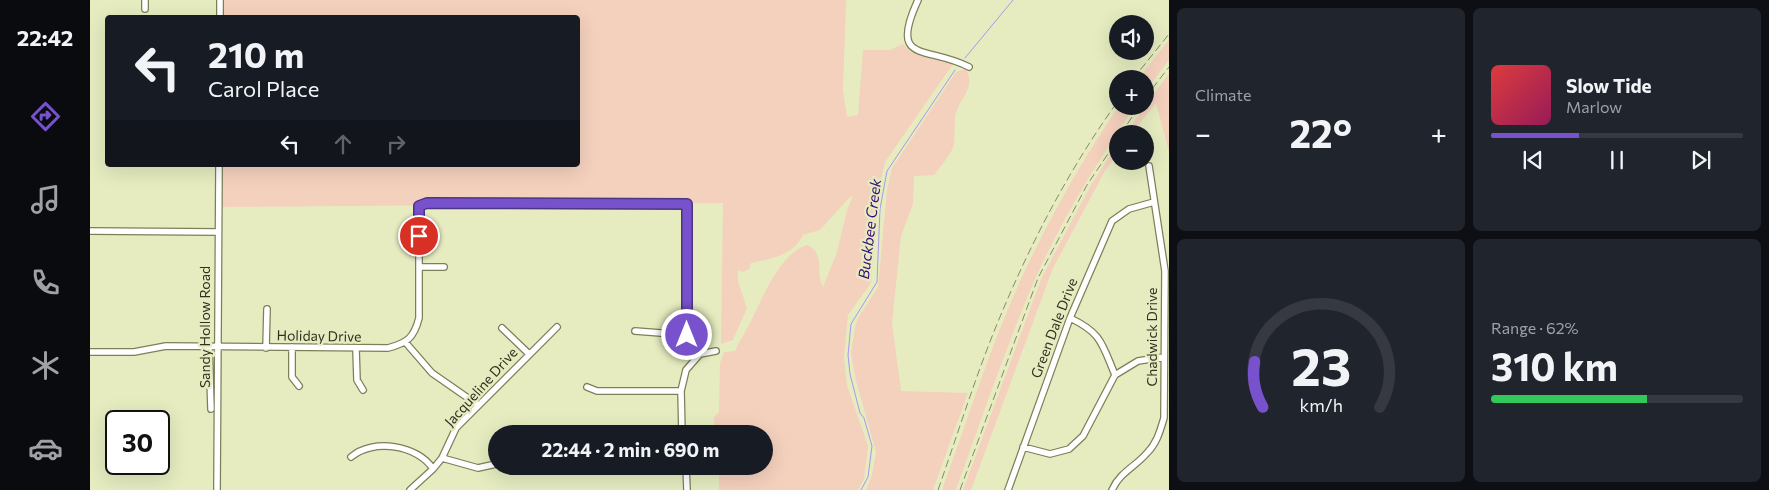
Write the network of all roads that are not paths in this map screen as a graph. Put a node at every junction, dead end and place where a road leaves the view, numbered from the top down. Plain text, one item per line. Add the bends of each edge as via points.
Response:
1 (145, 0) edge
2 (220, 0) edge
3 (918, 0) edge
4 (146, 9) dead end
5 (220, 15) edge
6 (969, 67) dead end
7 (219, 167) edge
8 (1150, 170) edge
9 (1154, 202) junction
10 (90, 231) edge
11 (218, 232) junction
12 (420, 267) junction
13 (444, 267) dead end
14 (1167, 271) edge
15 (267, 309) dead end
16 (1070, 318) junction
17 (556, 327) dead end
18 (502, 328) dead end
19 (635, 331) dead end
20 (687, 335) junction
21 (406, 343) junction
22 (209, 347) junction
23 (217, 347) junction
24 (266, 348) junction
25 (292, 348) junction
26 (356, 349) junction
27 (716, 351) dead end
28 (90, 352) edge
29 (528, 353) junction
30 (700, 354) junction
31 (1164, 357) junction
32 (1115, 375) junction
33 (299, 386) dead end
34 (587, 387) dead end
35 (364, 390) dead end
36 (681, 391) junction
37 (478, 405) junction
38 (211, 409) dead end
39 (682, 425) edge
40 (1024, 447) junction
41 (351, 457) dead end
42 (442, 458) junction
43 (488, 466) edge
44 (433, 469) junction
45 (686, 475) edge
46 (218, 490) edge
47 (410, 490) edge
48 (687, 490) edge
49 (1008, 490) edge
50 (1112, 490) edge

1 - 4 street
2 - 5 street
3 - 6 street via 906,30 912,47
7 - 11 street, Sandy Hollow Road
8 - 9 street, Chadwick Drive
9 - 14 street, Chadwick Drive
9 - 16 street, Green Dale Drive via 1129,210 1112,221
10 - 11 street
11 - 23 street, Sandy Hollow Road
12 - 13 street
12 - 20 street via 419,206 436,202 687,204
12 - 21 street via 419,318 415,332
14 - 31 street, Chadwick Drive
15 - 24 street
16 - 32 street via 1099,336
16 - 40 street, Green Dale Drive
17 - 29 street, Jacqueline Drive
18 - 29 street
19 - 20 street
20 - 30 street
21 - 26 street, Holiday Drive via 388,348
21 - 37 street via 432,374
22 - 23 street, Holiday Drive
22 - 28 street, Holiday Drive via 166,346 134,352
22 - 38 street
23 - 24 street, Holiday Drive
23 - 46 street, Sandy Hollow Road
24 - 25 street, Holiday Drive
25 - 26 street, Holiday Drive
25 - 33 street via 292,376
26 - 35 street via 357,380
27 - 30 street
29 - 37 street, Jacqueline Drive
30 - 36 street via 686,370
31 - 32 street via 1138,361
31 - 50 street, Chadwick Drive via 1164,418 1157,440 1146,454 1123,472
32 - 40 street via 1083,436 1069,449 1050,454
34 - 36 street via 597,391
36 - 39 street
37 - 42 street, Jacqueline Drive via 456,428
40 - 49 street, Green Dale Drive
41 - 44 street via 359,450 403,448 427,459
42 - 43 street via 478,468
42 - 44 street, Jacqueline Drive
44 - 47 street, Jacqueline Drive
45 - 48 street

